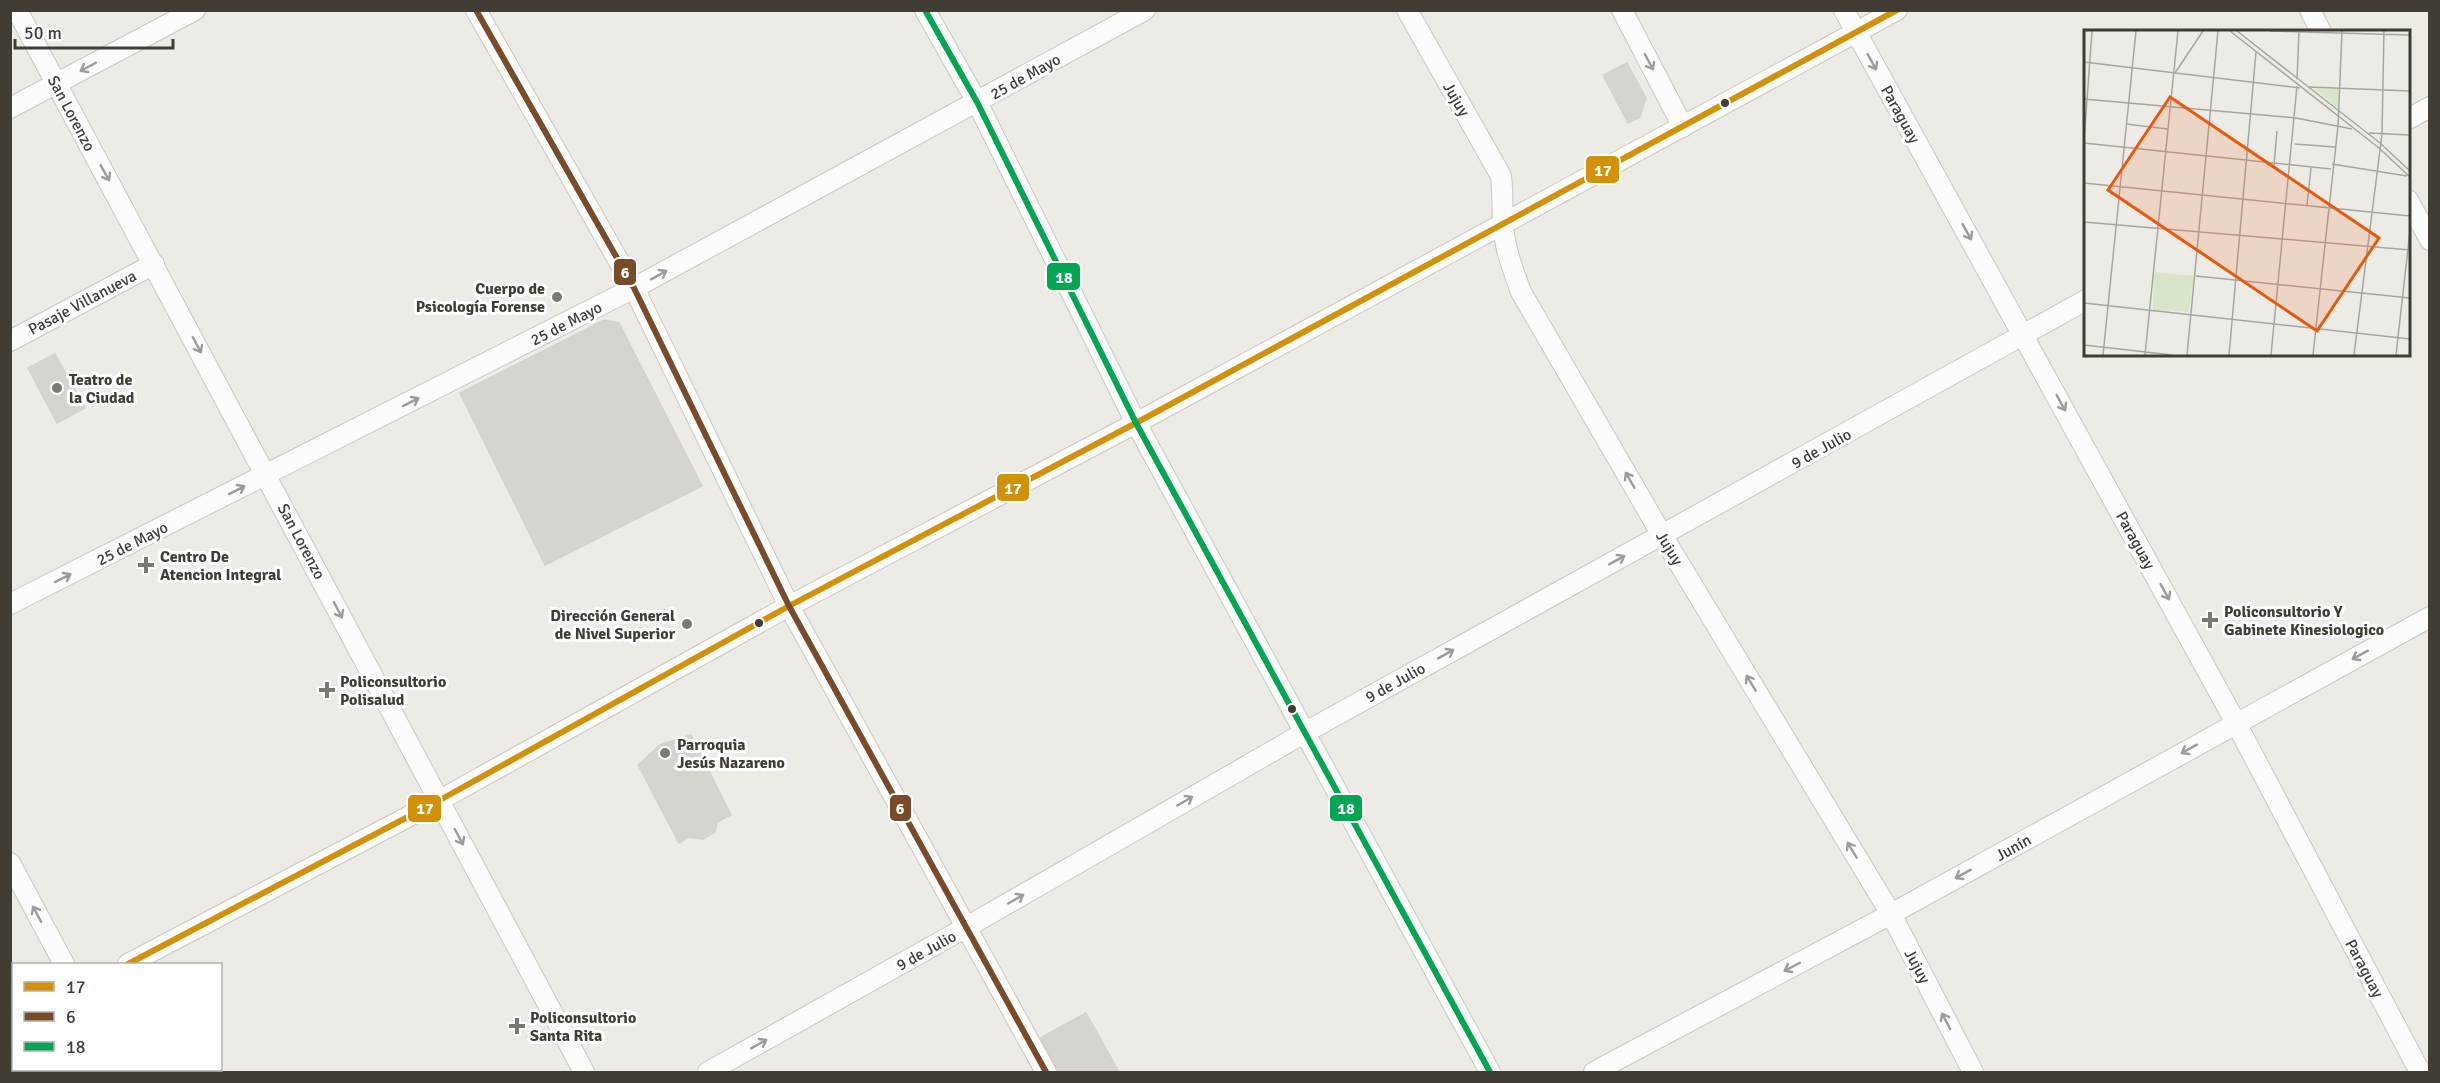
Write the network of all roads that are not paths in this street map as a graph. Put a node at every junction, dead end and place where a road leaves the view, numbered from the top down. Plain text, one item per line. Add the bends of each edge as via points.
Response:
1 (18, 10) edge
2 (195, 10) edge
3 (476, 10) edge
4 (925, 10) edge
5 (1145, 10) edge
6 (1407, 10) edge
7 (1622, 10) edge
8 (1844, 10) edge
9 (1898, 10) edge
10 (2310, 10) edge
11 (2320, 30) edge
12 (1856, 32) junction
13 (56, 84) junction
14 (977, 102) junction
15 (2430, 107) edge
16 (10, 108) edge
17 (2410, 118) edge
18 (1683, 127) junction
19 (2410, 202) edge
20 (1503, 224) junction
21 (2430, 240) edge
22 (154, 264) junction
23 (634, 288) junction
24 (2084, 301) edge
25 (2024, 335) junction
26 (10, 341) edge
27 (1136, 423) junction
28 (266, 475) junction
29 (1662, 535) junction
30 (10, 604) edge
31 (789, 606) junction
32 (2430, 616) edge
33 (2236, 723) junction
34 (1304, 733) junction
35 (440, 800) junction
36 (10, 863) edge
37 (1891, 914) junction
38 (965, 928) junction
39 (63, 963) edge
40 (130, 963) edge
41 (2417, 1067) edge
42 (584, 1072) edge
43 (708, 1072) edge
44 (1046, 1072) edge
45 (1490, 1072) edge
46 (1594, 1072) edge
47 (1974, 1072) edge

1 - 13 street, San Lorenzo
2 -> 13 street
3 - 23 street
4 - 14 street
5 - 14 street, 25 de Mayo
6 - 20 street, Jujuy via 1501,176
7 -> 18 street
8 - 12 street, Paraguay
9 - 12 street
10 - 11 street
12 - 18 street
12 -> 25 street, Paraguay
13 - 16 street
13 -> 22 street, San Lorenzo
23 -> 14 street, 25 de Mayo
14 - 27 street
15 - 17 street
18 - 20 street
19 - 21 street
20 - 27 street
29 -> 20 street, Jujuy via 1521,292 1507,253
22 - 26 street, Pasaje Villanueva
22 -> 28 street, San Lorenzo
28 -> 23 street, 25 de Mayo
23 - 31 street
24 - 25 street, 9 de Julio
25 - 29 street, 9 de Julio
25 -> 33 street, Paraguay
27 - 31 street
27 - 34 street
30 -> 28 street, 25 de Mayo
28 -> 35 street, San Lorenzo
34 -> 29 street, 9 de Julio
37 -> 29 street, Jujuy
31 - 35 street
31 - 38 street
32 -> 33 street, Junín
33 -> 37 street, Junín
33 - 41 street, Paraguay
38 -> 34 street, 9 de Julio
34 - 45 street
35 - 40 street
35 -> 42 street, San Lorenzo
39 -> 36 street
37 -> 46 street, Junín
47 -> 37 street, Jujuy
43 -> 38 street, 9 de Julio
38 - 44 street

